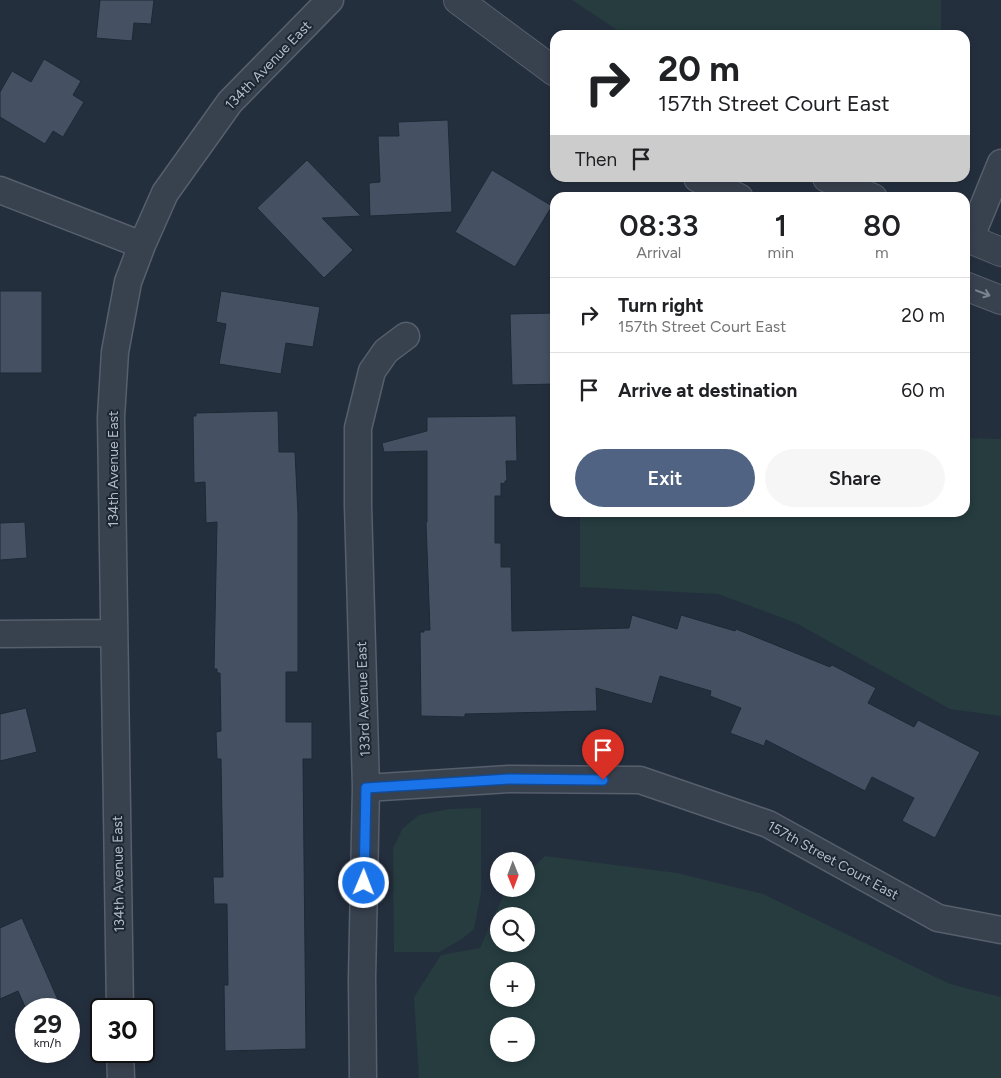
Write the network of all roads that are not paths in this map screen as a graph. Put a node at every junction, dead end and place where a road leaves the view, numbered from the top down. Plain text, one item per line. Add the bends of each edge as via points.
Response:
1 (330, 0) edge
2 (458, 0) edge
3 (550, 68) edge
4 (1001, 163) edge
5 (706, 182) edge
6 (836, 182) edge
7 (0, 190) edge
8 (727, 192) edge
9 (859, 192) edge
10 (970, 233) edge
11 (970, 239) edge
12 (142, 245) junction
13 (1001, 252) edge
14 (970, 288) edge
15 (1001, 300) edge
16 (406, 336) dead end
17 (114, 633) junction
18 (0, 634) edge
19 (366, 788) junction
20 (1001, 930) edge
21 (120, 998) edge
22 (120, 1063) edge
23 (121, 1078) edge
24 (363, 1078) edge

1 - 12 street, 134th Avenue East via 230,102 165,193
2 - 3 street
4 - 10 street
5 - 8 street
6 - 9 street
7 - 12 street
11 - 13 street
12 - 17 street, 134th Avenue East via 128,282 115,352 112,417
14 -> 15 street
16 - 19 street, 133rd Avenue East via 386,351 372,370 358,428
17 - 18 street
17 - 21 street, 134th Avenue East
19 - 20 street, 157th Street Court East via 509,779 640,780 768,824 938,918
19 - 24 street, 133rd Avenue East
22 - 23 street

